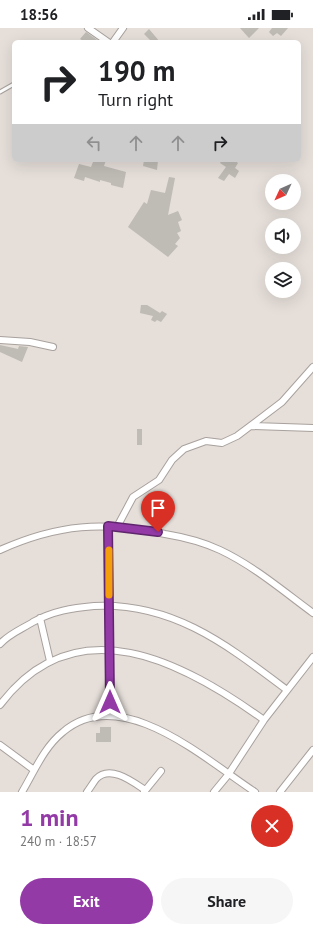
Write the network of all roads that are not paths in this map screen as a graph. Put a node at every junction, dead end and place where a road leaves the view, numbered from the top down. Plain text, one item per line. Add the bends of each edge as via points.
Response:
1 (88, 28) edge
2 (123, 28) edge
3 (105, 40) edge
4 (114, 40) edge
5 (12, 85) edge
6 (0, 92) edge
7 (0, 340) edge
8 (53, 347) dead end
9 (313, 368) edge
10 (249, 426) junction
11 (313, 428) edge
12 (108, 526) junction
13 (117, 527) junction
14 (0, 550) edge
15 (110, 606) junction
16 (313, 613) edge
17 (40, 618) junction
18 (0, 644) edge
19 (110, 650) junction
20 (313, 657) edge
21 (50, 661) junction
22 (287, 690) junction
23 (0, 705) edge
24 (110, 715) junction
25 (264, 720) junction
26 (0, 744) edge
27 (313, 750) edge
28 (307, 757) junction
29 (313, 762) edge
30 (34, 770) junction
31 (161, 771) dead end
32 (228, 775) junction
33 (145, 791) edge
34 (22, 792) edge
35 (87, 792) edge
36 (214, 792) edge
37 (255, 792) edge
38 (280, 792) edge

1 - 3 street
2 - 4 street
5 - 6 lane
7 - 8 street
9 - 10 street via 282,402
10 - 11 street
10 - 13 street via 222,443 206,441 184,449 172,460 159,480 133,497
12 - 13 street
12 - 14 street via 60,529 25,539
12 - 15 street
13 - 16 street via 172,535 219,550 240,560
15 - 17 street via 56,611
15 - 19 street
15 - 22 street via 139,608 186,623 240,655
17 - 18 street
17 - 21 street
19 - 21 street via 64,655
19 - 24 street
19 - 25 street via 139,654 184,670 228,694
20 - 22 street
21 - 23 street via 30,673 11,690
22 - 25 street
24 - 30 street via 98,715 75,723 49,747
24 - 32 street via 138,722 179,740
25 - 32 street
26 - 30 street
27 - 28 street
28 - 29 street
28 - 38 street
30 - 34 street
31 - 33 street
32 - 36 street
32 - 37 street
33 - 35 street via 123,777 104,774 97,778

